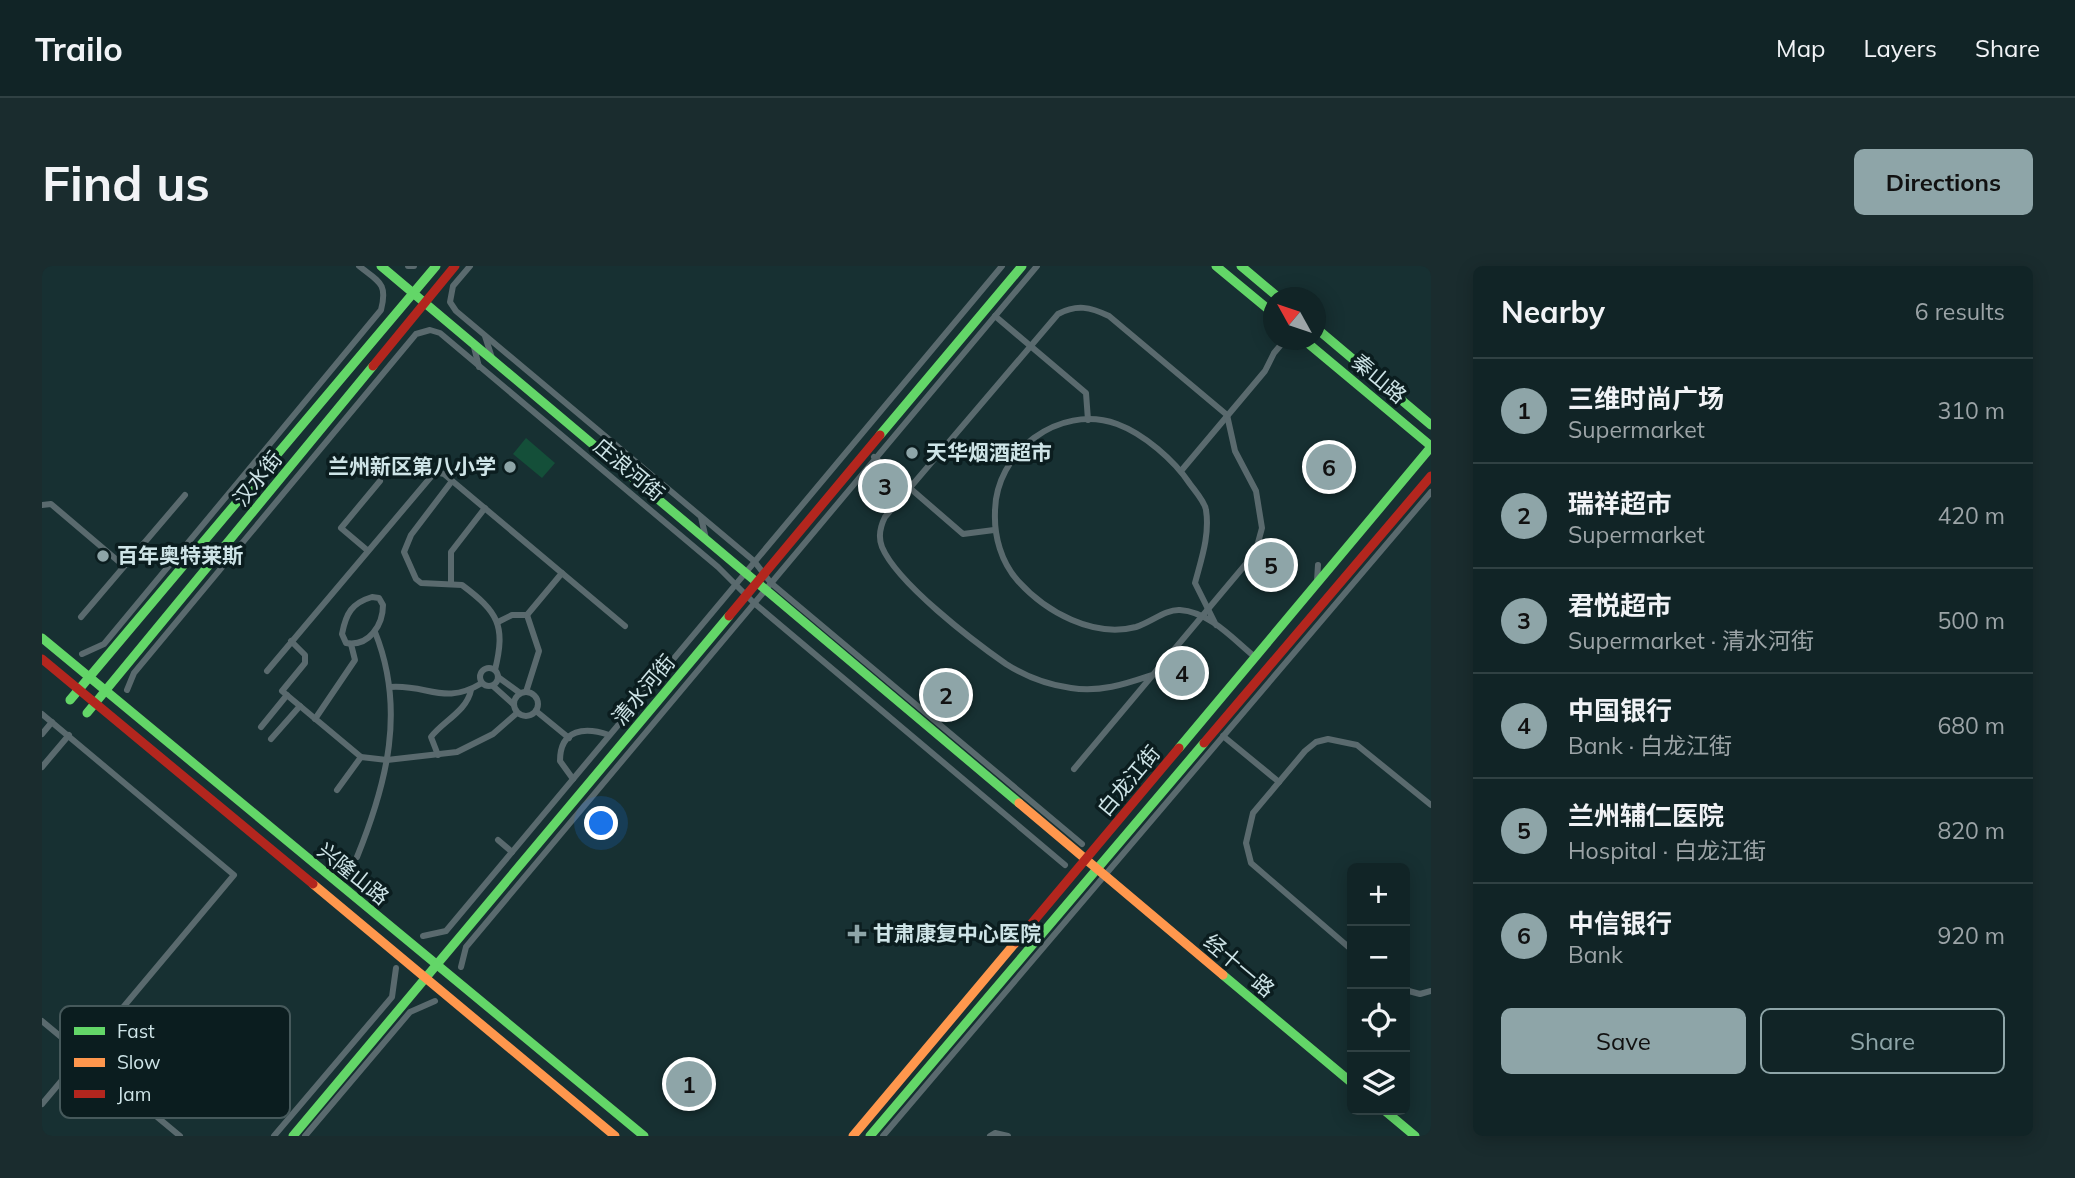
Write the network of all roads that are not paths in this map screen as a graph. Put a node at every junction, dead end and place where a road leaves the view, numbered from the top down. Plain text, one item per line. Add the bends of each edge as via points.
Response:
1 (359, 266) edge
2 (381, 266) edge
3 (408, 266) edge
4 (414, 266) edge
5 (436, 266) edge
6 (455, 266) edge
7 (470, 266) edge
8 (1002, 266) edge
9 (1022, 266) edge
10 (1037, 266) edge
11 (1216, 266) edge
12 (1241, 266) edge
13 (1266, 287) edge
14 (414, 293) junction
15 (425, 302) junction
16 (1263, 306) edge
17 (995, 316) junction
18 (485, 335) junction
19 (1326, 337) edge
20 (373, 342) junction
21 (472, 342) junction
22 (352, 345) junction
23 (1031, 345) junction
24 (1277, 350) edge
25 (1316, 350) edge
26 (385, 351) junction
27 (362, 354) junction
28 (492, 358) junction
29 (389, 367) junction
30 (480, 367) junction
31 (914, 371) junction
32 (368, 372) junction
33 (926, 381) junction
34 (934, 388) junction
35 (1401, 400) junction
36 (1391, 412) junction
37 (1227, 415) junction
38 (1088, 420) junction
39 (1431, 425) edge
40 (1431, 447) edge
41 (867, 452) junction
42 (875, 458) junction
43 (620, 465) junction
44 (1181, 471) junction
45 (649, 473) junction
46 (1431, 476) edge
47 (380, 481) dead end
48 (452, 481) junction
49 (276, 483) junction
50 (909, 487) junction
51 (233, 489) junction
52 (1431, 492) edge
53 (185, 495) dead end
54 (278, 500) junction
55 (42, 505) edge
56 (485, 509) junction
57 (229, 510) junction
58 (701, 517) junction
59 (690, 525) junction
60 (994, 530) junction
61 (706, 539) junction
62 (697, 549) junction
63 (367, 550) junction
64 (754, 561) junction
65 (1318, 565) dead end
66 (124, 566) junction
67 (745, 572) junction
68 (562, 573) junction
69 (764, 574) junction
70 (757, 582) junction
71 (451, 583) junction
72 (735, 584) junction
73 (1317, 584) junction
74 (768, 586) junction
75 (746, 595) junction
76 (754, 603) junction
77 (527, 615) junction
78 (1206, 615) junction
79 (81, 617) dead end
80 (498, 622) junction
81 (625, 626) dead end
82 (375, 632) junction
83 (42, 638) edge
84 (291, 641) junction
85 (351, 644) junction
86 (82, 654) dead end
87 (1255, 657) junction
88 (42, 659) edge
89 (495, 670) junction
90 (267, 671) dead end
91 (1155, 674) junction
92 (88, 676) junction
93 (498, 677) junction
94 (482, 682) junction
95 (493, 685) junction
96 (390, 687) junction
97 (78, 689) junction
98 (127, 690) dead end
99 (471, 690) junction
100 (106, 692) junction
101 (523, 693) junction
102 (287, 695) junction
103 (70, 700) dead end
104 (95, 704) junction
105 (513, 704) junction
106 (300, 706) junction
107 (536, 711) junction
108 (87, 713) dead end
109 (517, 713) junction
110 (42, 714) edge
111 (315, 719) junction
112 (52, 722) junction
113 (261, 727) dead end
114 (42, 734) edge
115 (69, 735) junction
116 (609, 735) junction
117 (1223, 736) junction
118 (569, 738) junction
119 (271, 739) dead end
120 (438, 755) junction
121 (362, 757) junction
122 (387, 760) junction
123 (42, 767) edge
124 (1074, 769) dead end
125 (573, 779) junction
126 (1279, 782) junction
127 (337, 790) dead end
128 (1431, 805) edge
129 (498, 840) dead end
130 (1083, 844) dead end
131 (512, 852) junction
132 (358, 857) dead end
133 (1086, 860) junction
134 (1065, 865) dead end
135 (1100, 872) junction
136 (423, 936) dead end
137 (1347, 946) edge
138 (437, 964) junction
139 (461, 967) dead end
140 (396, 968) dead end
141 (427, 976) junction
142 (1410, 991) edge
143 (1431, 991) edge
144 (436, 1001) dead end
145 (124, 1006) edge
146 (42, 1021) edge
147 (60, 1036) edge
148 (1347, 1079) edge
149 (60, 1082) edge
150 (42, 1104) edge
151 (1390, 1115) edge
152 (290, 1117) edge
153 (158, 1118) edge
154 (289, 1118) edge
155 (881, 1123) junction
156 (180, 1136) edge
157 (274, 1136) edge
158 (293, 1136) edge
159 (305, 1136) edge
160 (615, 1136) edge
161 (644, 1136) edge
162 (853, 1136) edge
163 (870, 1136) edge
164 (881, 1136) edge
165 (990, 1136) edge
166 (1007, 1136) edge
167 (1415, 1136) edge

1 - 22 street via 383,286 385,295 381,310
2 - 14 street, 经十一路
3 - 4 street
5 - 14 street, 汉水街
6 - 15 street, 汉水街
7 - 18 street via 453,286 450,302
8 - 31 street
9 - 33 street, 清水河街
10 - 17 street
11 - 16 street
12 - 13 street
14 - 15 street, 经十一路
14 - 20 street, 汉水街
15 - 21 street, 经十一路
15 - 26 street, 汉水街
17 - 23 street
17 - 34 street
18 - 28 street
18 - 45 street
19 - 35 street, 秦山路
20 - 26 street
20 - 27 street, 汉水街
21 - 28 street, 经十一路
21 - 30 street
22 - 27 street
22 - 51 street
23 - 37 street via 1067,309 1096,310
23 - 38 street via 1086,393
23 - 50 street
24 - 37 street via 1265,371
25 - 36 street, 秦山路
26 - 32 street, 汉水街
27 - 57 street, 汉水街
28 - 43 street, 经十一路
29 - 30 street, 庄浪河街 via 416,334 430,330 440,333
29 - 32 street
29 - 54 street
30 - 62 street, 庄浪河街
31 - 33 street
31 - 64 street
32 - 49 street, 汉水街
33 - 34 street
33 - 41 street, 清水河街
34 - 42 street
35 - 36 street
35 - 39 street, 秦山路
36 - 40 street, 秦山路
37 - 44 street
37 - 78 street via 1235,451 1256,491 1262,528 1256,550
38 - 44 street via 1116,424
38 - 60 street via 1057,425 1028,441 1006,466 995,497
40 - 73 street, 白龙江街
41 - 42 street
41 - 69 street, 清水河街
42 - 50 street
42 - 74 street
43 - 45 street
43 - 59 street, 经十一路
44 - 78 street via 1206,508 1205,541 1195,583
45 - 58 street
46 - 135 street, 白龙江街
47 - 63 street via 341,528
48 - 56 street
48 - 63 street via 442,473 430,474
48 - 71 street via 411,534 404,552 421,583
49 - 54 street
49 - 100 street, 汉水街
50 - 60 street via 963,534
50 - 91 street via 881,526 886,555 898,575 1007,664 1074,689 1114,688
51 - 57 street
51 - 86 street via 104,644
52 - 117 street, 白龙江街
53 - 66 street
54 - 98 street via 134,673
55 - 66 street via 51,504
56 - 68 street
56 - 71 street via 451,551
57 - 92 street, 汉水街
58 - 61 street
58 - 64 street
59 - 61 street, 经十一路
59 - 62 street
60 - 78 street via 1002,557 1017,580 1077,623 1106,629 1136,627 1178,610
61 - 67 street, 经十一路
62 - 72 street, 庄浪河街
63 - 84 street
64 - 67 street
64 - 69 street
65 - 73 street
66 - 79 street
67 - 70 street, 经十一路
67 - 72 street
68 - 77 street
68 - 81 street
69 - 70 street, 清水河街
69 - 74 street
70 - 74 street, 经十一路
70 - 75 street, 清水河街
71 - 80 street via 469,590
72 - 75 street, 庄浪河街
72 - 116 street
73 - 87 street, 白龙江街
74 - 76 street
74 - 130 street
74 - 133 street, 经十一路
75 - 76 street, 庄浪河街
75 - 138 street, 清水河街
76 - 134 street, 庄浪河街
76 - 139 street via 466,947
77 - 80 street via 512,615
77 - 101 street via 540,651
78 - 87 street
78 - 91 street
80 - 89 street via 502,639
82 - 85 street
82 - 85 street via 383,605 373,597 357,602 346,616 342,636
82 - 96 street
83 - 92 street, 兴隆山路
84 - 90 street
84 - 102 street via 306,655 305,663 282,691
85 - 111 street via 355,660
87 - 133 street, 白龙江街
88 - 97 street, 兴隆山路
89 - 93 street
89 - 94 street via 482,672
91 - 124 street
92 - 97 street, 汉水街
92 - 100 street, 兴隆山路
93 - 95 street
93 - 101 street
94 - 95 street
94 - 99 street
95 - 105 street
96 - 99 street via 409,685 441,695
96 - 122 street
97 - 103 street, 汉水街
97 - 104 street, 兴隆山路
99 - 120 street via 463,705 431,737
100 - 104 street, 汉水街
100 - 138 street, 兴隆山路
101 - 105 street
101 - 107 street via 536,698
102 - 106 street
102 - 113 street
104 - 108 street, 汉水街
104 - 141 street, 兴隆山路
105 - 109 street
106 - 111 street
106 - 119 street
107 - 109 street via 528,716
107 - 118 street
109 - 120 street via 473,746
110 - 112 street
111 - 121 street
112 - 114 street
112 - 115 street
115 - 123 street
115 - 145 street via 234,875
116 - 118 street via 590,728
116 - 125 street
117 - 126 street
117 - 135 street, 白龙江街
118 - 125 street via 560,761
120 - 122 street
121 - 122 street
121 - 127 street
122 - 132 street via 378,807
125 - 131 street
126 - 128 street via 1316,742 1342,740 1357,745
126 - 137 street via 1253,813 1247,828 1251,863
129 - 131 street
131 - 136 street via 446,930
133 - 135 street, 经十一路
133 - 162 street, 白龙江街
135 - 148 street, 经十一路
135 - 155 street, 白龙江街
135 - 164 street, 白龙江街
138 - 141 street, 清水河街
138 - 161 street, 兴隆山路
140 - 152 street via 392,997
141 - 158 street, 清水河街
141 - 160 street, 兴隆山路
142 - 143 street
144 - 159 street via 410,1012
146 - 147 street
149 - 150 street
151 - 167 street
153 - 156 street
154 - 157 street
155 - 163 street, 白龙江街
155 - 164 street
165 - 166 street

